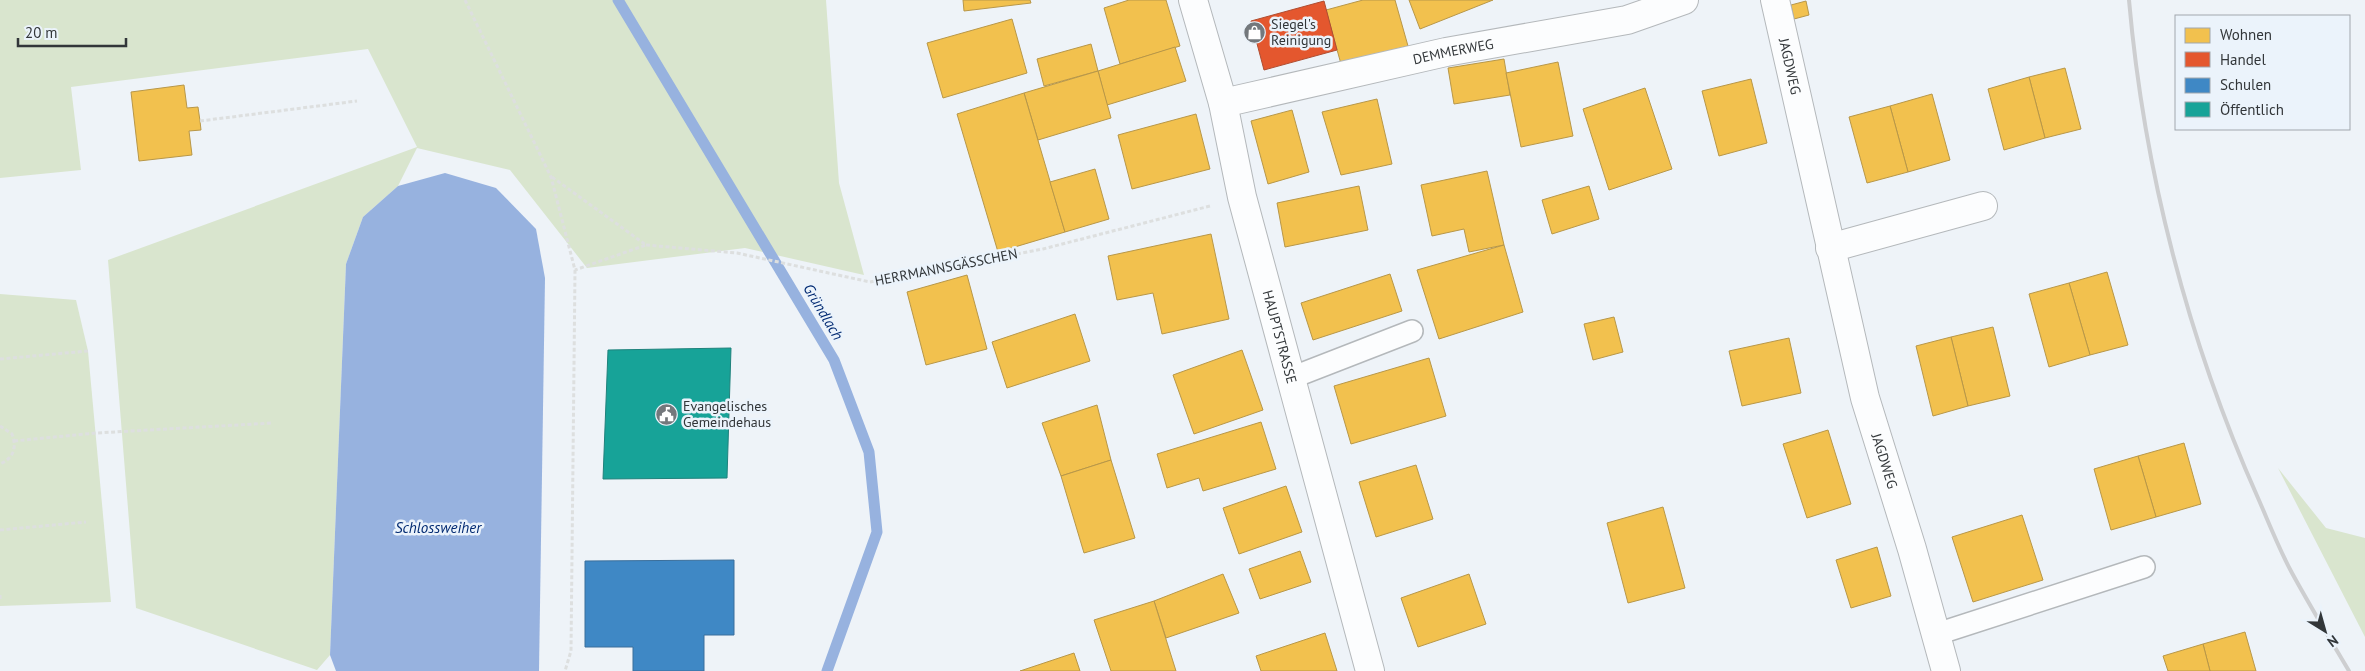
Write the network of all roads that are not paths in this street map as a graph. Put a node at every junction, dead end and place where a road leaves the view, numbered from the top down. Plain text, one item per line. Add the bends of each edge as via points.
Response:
1 (1192, 0) edge
2 (1684, 0) edge
3 (1775, 0) edge
4 (1222, 104) junction
5 (1983, 206) dead end
6 (1830, 248) junction
7 (1412, 331) dead end
8 (1291, 378) junction
9 (2144, 567) dead end
10 (1936, 634) junction
11 (1370, 671) edge
12 (1946, 671) edge

1 - 4 street, HAUPTSTRASSE
2 - 4 street, DEMMERWEG via 1627,20 1446,52
3 - 6 street, JAGDWEG
4 - 8 street, HAUPTSTRASSE via 1242,197
5 - 6 street
6 - 10 street, JAGDWEG via 1865,398
7 - 8 lane
8 - 11 street, HAUPTSTRASSE
9 - 10 lane
10 - 12 street, JAGDWEG

